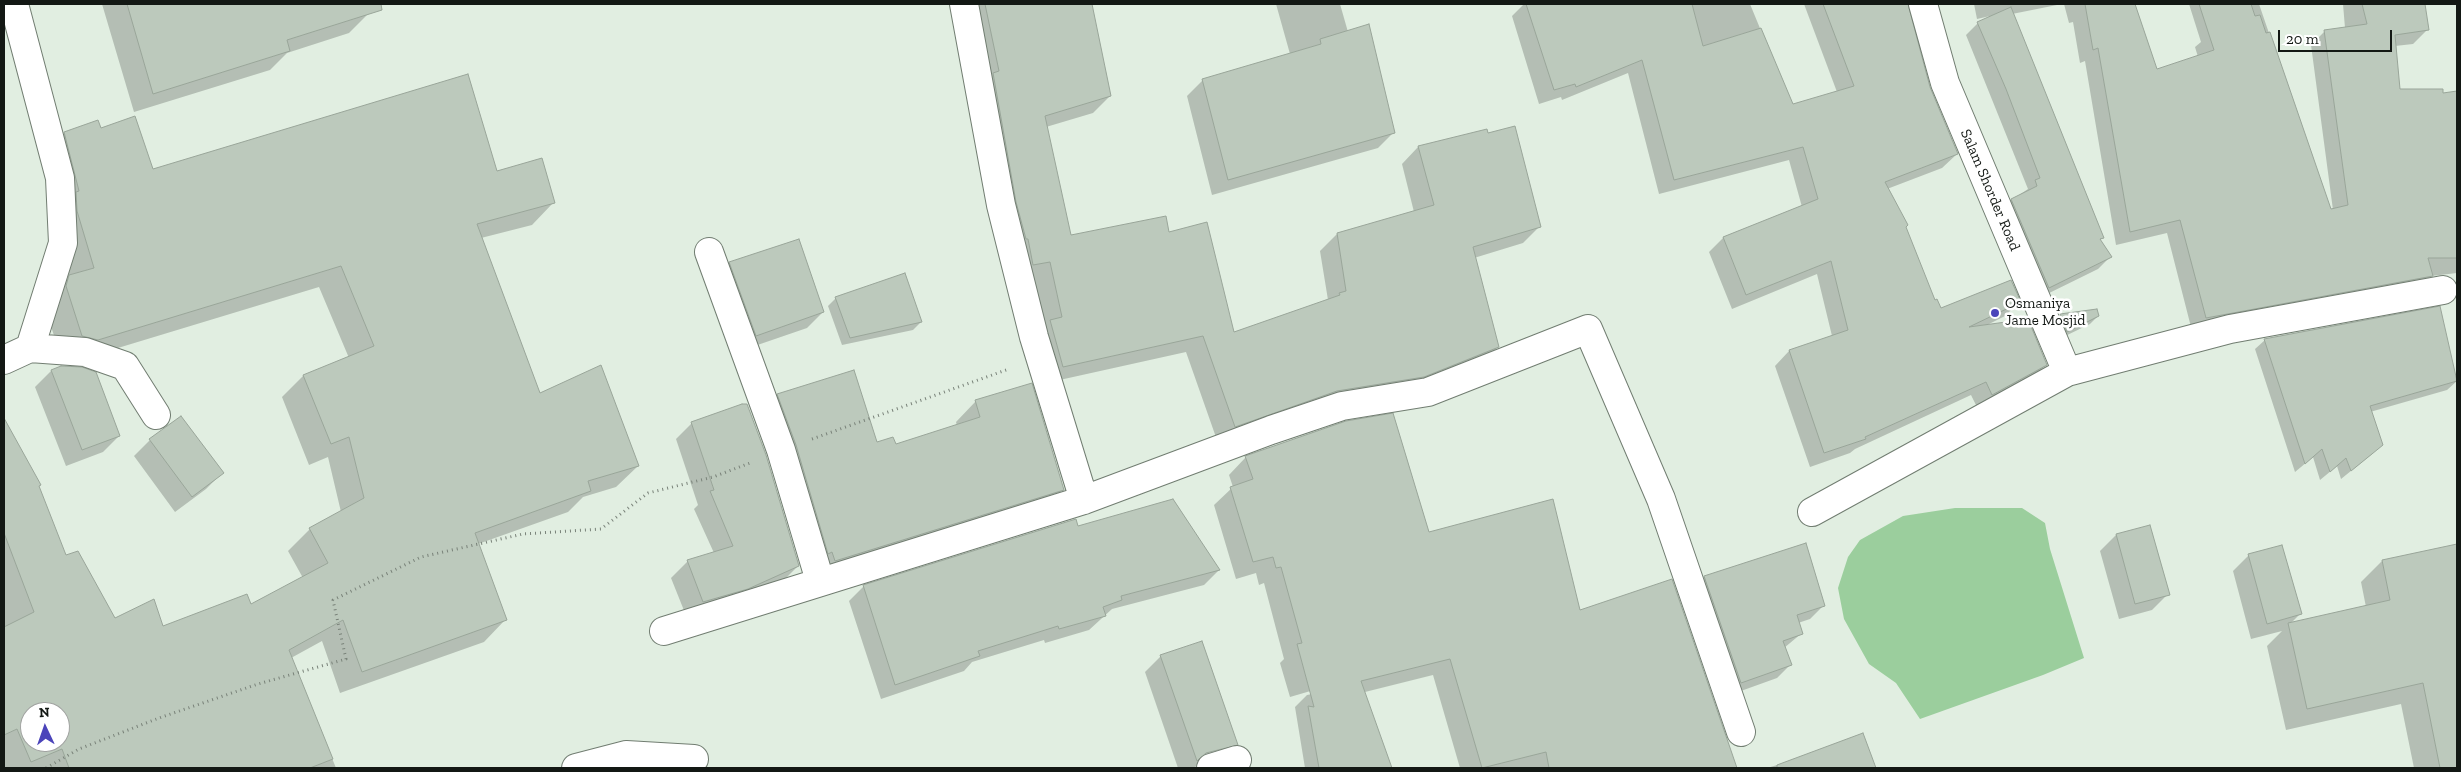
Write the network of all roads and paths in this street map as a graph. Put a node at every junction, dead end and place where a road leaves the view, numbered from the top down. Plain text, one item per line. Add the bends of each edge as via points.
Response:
1 (14, 4) edge
2 (964, 4) edge
3 (1923, 4) edge
4 (709, 252) dead end
5 (2443, 290) dead end
6 (30, 348) junction
7 (1040, 358) junction
8 (4, 360) edge
9 (2067, 372) junction
10 (156, 415) dead end
11 (781, 450) junction
12 (1084, 500) junction
13 (1812, 512) dead end
14 (820, 581) junction
15 (664, 631) dead end
16 (1741, 732) dead end
17 (694, 760) dead end
18 (1237, 760) dead end
19 (628, 762) edge
20 (46, 768) edge
21 (576, 768) edge
22 (1211, 768) edge

1 - 6 street via 60,178 63,243
2 - 7 street via 1001,205
3 - 9 street, Salam Shorder Road via 1945,83
4 - 11 street
5 - 9 street via 2230,329
6 - 8 street
6 - 10 street via 85,352 124,366
7 - 11 path
7 - 12 street
9 - 13 street
11 - 14 street
11 - 20 path via 713,477 648,493 601,530 523,534 421,557 333,600 346,659 258,684 159,718 79,749
12 - 14 street
12 - 16 street via 1342,406 1428,392 1588,329 1661,499
14 - 15 street
17 - 19 street
18 - 22 street
19 - 21 street

